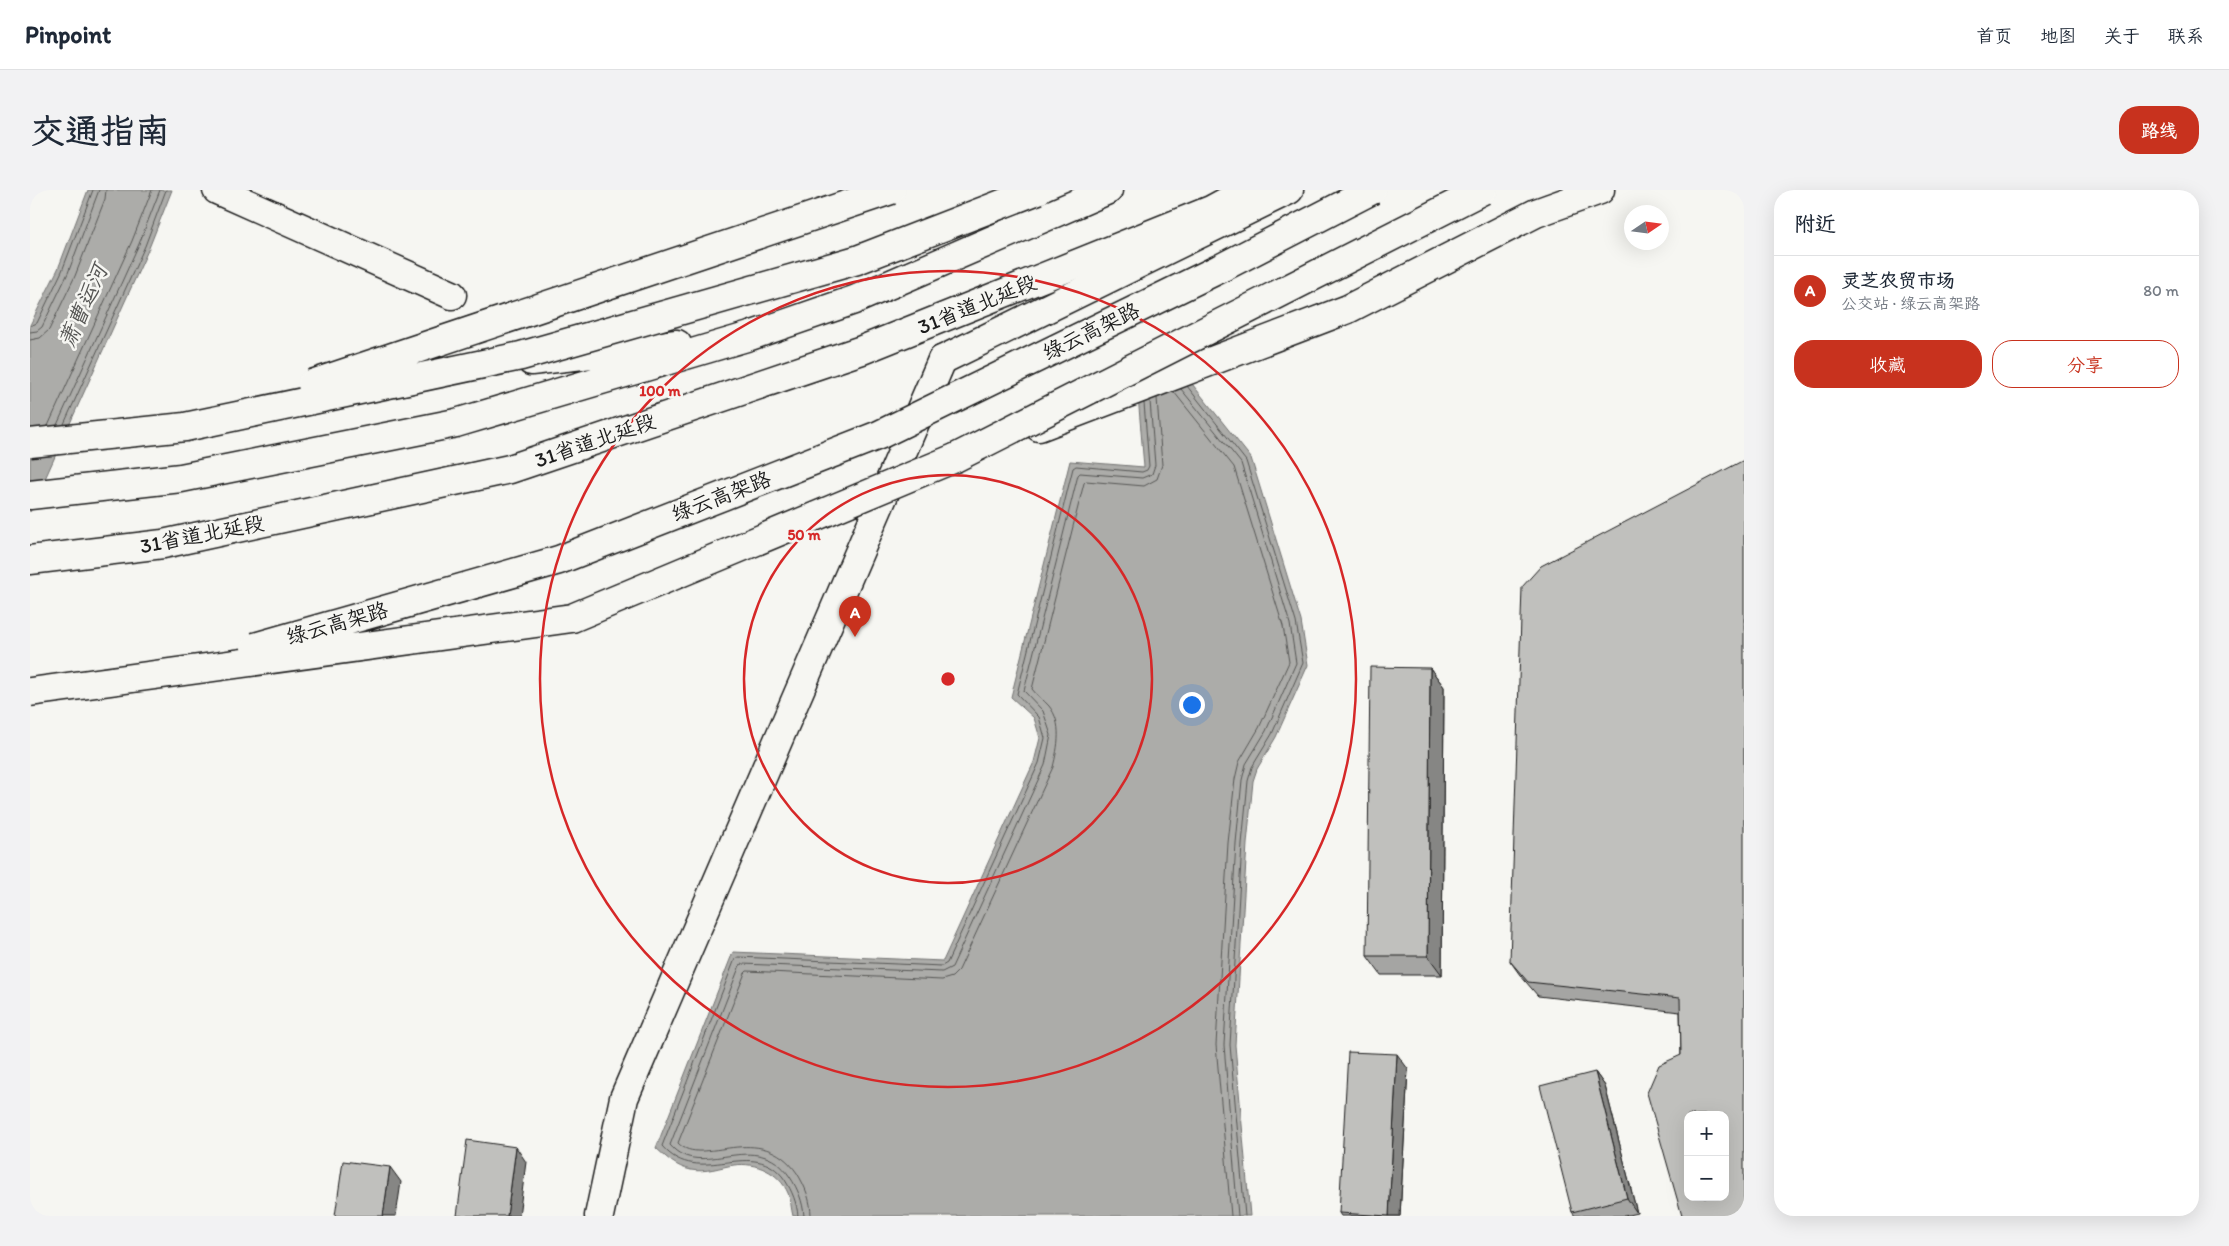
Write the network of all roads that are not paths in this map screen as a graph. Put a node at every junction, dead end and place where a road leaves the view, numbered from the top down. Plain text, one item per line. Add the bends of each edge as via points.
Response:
1 (217, 190) edge
2 (891, 190) edge
3 (1038, 190) edge
4 (1108, 190) edge
5 (1248, 190) edge
6 (1289, 190) edge
7 (1372, 190) edge
8 (1484, 190) edge
9 (1600, 190) edge
10 (452, 295) dead end
11 (750, 336) junction
12 (185, 427) junction
13 (30, 433) edge
14 (30, 443) edge
15 (955, 458) junction
16 (30, 495) edge
17 (30, 560) edge
18 (30, 690) edge
19 (599, 1216) edge

1 - 10 main road
2 - 12 main road, bridge
3 - 12 main road, bridge via 857,260 521,356
4 - 11 main road via 854,300
5 - 17 main road, 31省道北延段 via 1211,210 862,350 510,469 163,544
6 - 19 main road via 942,360 624,1098
7 - 18 main road, 绿云高架路, bridge via 1219,269 879,435 558,560 201,663
8 - 15 main road, bridge
9 - 15 main road, bridge via 1536,213 1348,309
11 - 13 main road, bridge via 537,360 208,420
11 - 16 main road via 456,423 181,478
12 - 14 main road, bridge
15 - 18 main road, bridge via 572,618

